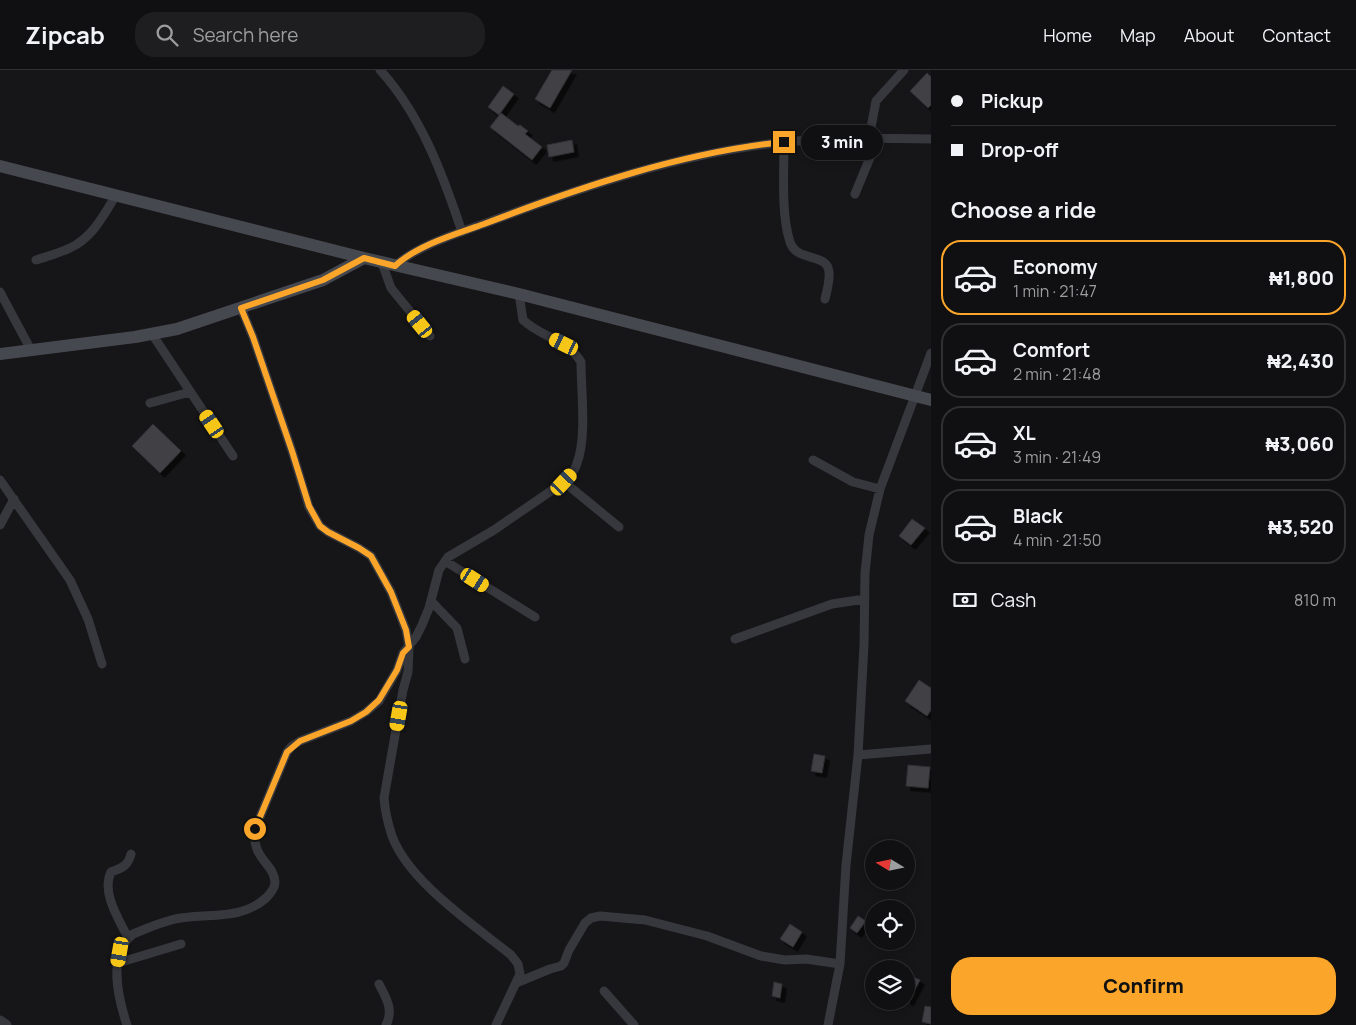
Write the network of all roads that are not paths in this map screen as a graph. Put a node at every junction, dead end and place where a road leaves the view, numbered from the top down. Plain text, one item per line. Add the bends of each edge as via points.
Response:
1 (380, 70) edge
2 (904, 70) edge
3 (874, 138) junction
4 (931, 139) edge
5 (784, 142) junction
6 (0, 166) edge
7 (855, 194) dead end
8 (116, 195) junction
9 (462, 232) junction
10 (364, 258) junction
11 (36, 260) dead end
12 (382, 263) junction
13 (395, 266) junction
14 (0, 292) edge
15 (519, 294) junction
16 (825, 299) dead end
17 (241, 308) junction
18 (152, 334) junction
19 (430, 336) dead end
20 (31, 350) junction
21 (931, 353) edge
22 (0, 354) edge
23 (190, 392) junction
24 (916, 396) junction
25 (931, 400) edge
26 (150, 403) dead end
27 (233, 456) dead end
28 (813, 460) dead end
29 (0, 480) edge
30 (564, 482) junction
31 (880, 489) junction
32 (14, 499) junction
33 (0, 525) edge
34 (619, 527) dead end
35 (445, 561) junction
36 (865, 599) junction
37 (430, 601) junction
38 (535, 617) dead end
39 (735, 639) dead end
40 (409, 647) junction
41 (465, 659) dead end
42 (102, 664) dead end
43 (931, 749) edge
44 (858, 755) junction
45 (132, 854) dead end
46 (128, 938) junction
47 (181, 944) dead end
48 (118, 963) junction
49 (840, 964) junction
50 (516, 983) junction
51 (379, 984) dead end
52 (604, 990) dead end
53 (0, 1021) edge
54 (6, 1025) edge
55 (127, 1025) edge
56 (386, 1025) edge
57 (496, 1025) edge
58 (634, 1025) edge
59 (828, 1025) edge

1 - 9 street via 422,132 444,180
2 - 3 street via 876,102
3 - 4 street
3 - 5 street
3 - 7 street
5 - 9 street via 709,155 600,182
5 - 16 street via 785,209 790,242 799,254 827,265 830,277
6 - 8 main road
8 - 10 main road
8 - 11 street via 100,222 82,241
9 - 13 street via 411,254
10 - 12 main road
10 - 17 main road via 323,280
12 - 13 main road
12 - 19 street via 391,288
13 - 15 main road
14 - 20 street
15 - 24 main road
15 - 30 street via 522,320 564,344 581,362 582,444 573,473
17 - 18 main road
17 - 40 street via 309,506 320,526 371,556 391,592
18 - 20 main road
18 - 23 street
20 - 22 main road
21 - 24 street
23 - 26 street
23 - 27 street
24 - 25 main road
24 - 31 street
28 - 31 street via 853,482
29 - 32 street
30 - 34 street
30 - 35 street
31 - 36 street via 869,535
32 - 33 street
32 - 42 street via 70,580 88,619
35 - 37 street
35 - 38 street
36 - 39 street via 832,604
36 - 44 street
37 - 40 street via 422,625
37 - 41 street via 457,628
40 - 46 street via 379,700 366,712 300,741 287,752 255,829 258,855 275,882 267,897 242,912 180,918
40 - 50 street via 408,672 384,798 393,838 406,862 443,901 511,955 520,974
43 - 44 street
44 - 49 street via 846,865
45 - 46 street via 129,862 111,872 108,878 109,896
46 - 48 street
47 - 48 street
48 - 55 street via 118,987
49 - 50 street via 761,956 707,936 645,920 600,916 584,923 564,964
49 - 59 street
50 - 57 street
51 - 56 street via 390,1009
52 - 58 street
53 - 54 street

